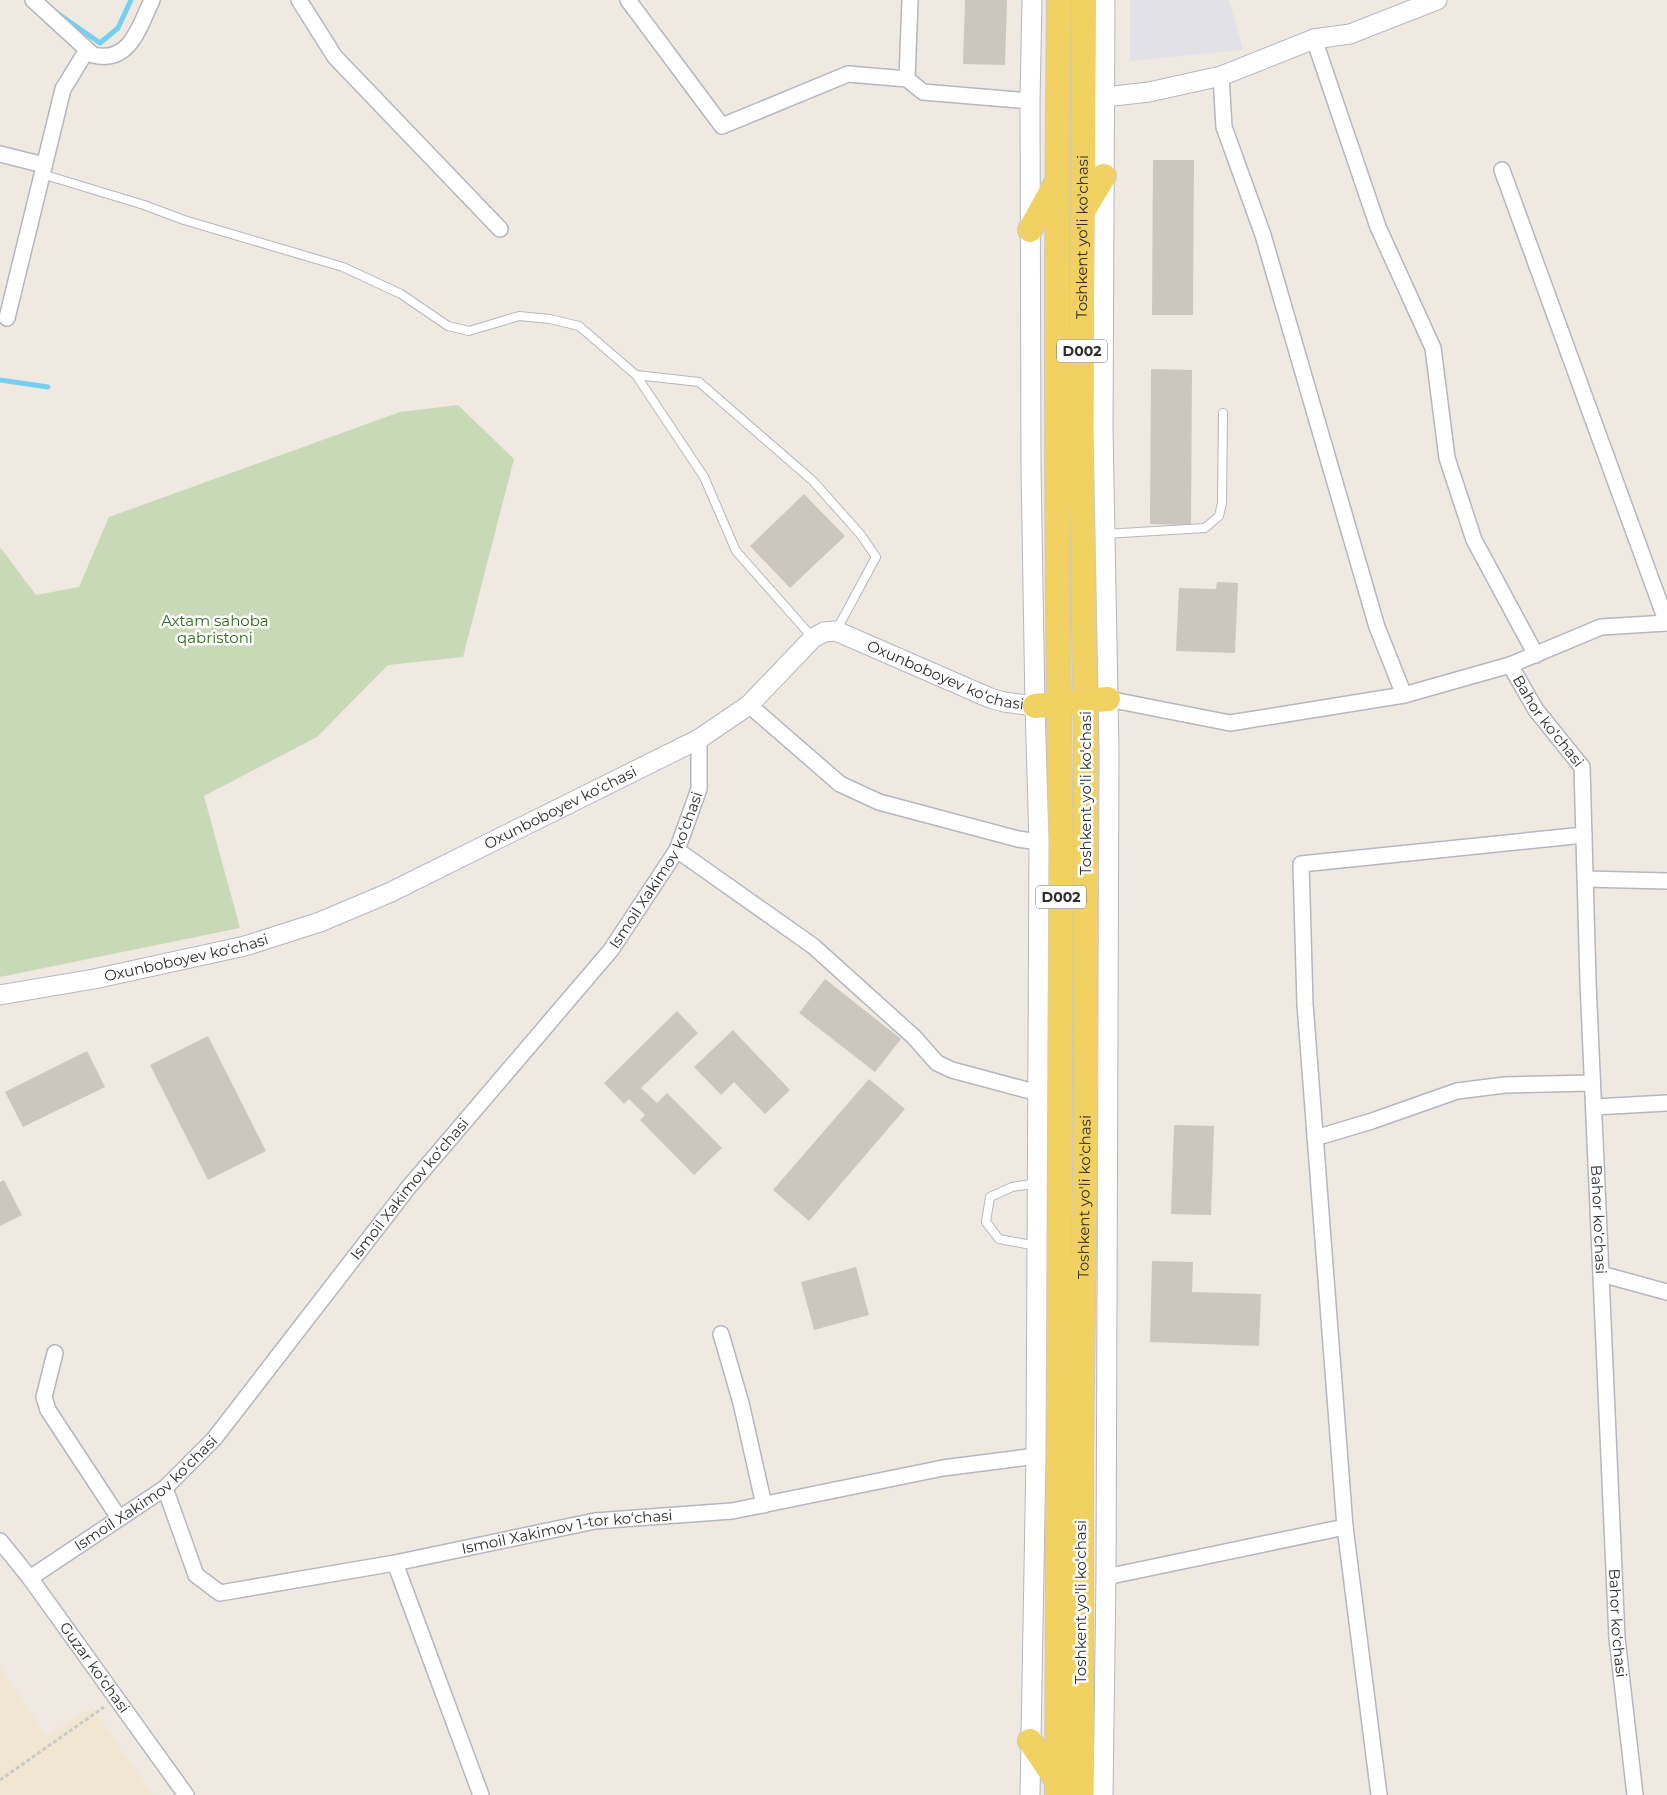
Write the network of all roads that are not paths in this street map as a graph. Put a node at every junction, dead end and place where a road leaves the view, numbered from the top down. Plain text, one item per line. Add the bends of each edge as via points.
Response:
1 (33, 0) edge
2 (152, 0) edge
3 (299, 0) edge
4 (628, 0) edge
5 (910, 0) edge
6 (1032, 0) edge
7 (1059, 0) edge
8 (1084, 0) edge
9 (1105, 0) edge
10 (1437, 0) edge
11 (1314, 40) junction
12 (87, 50) junction
13 (1220, 76) junction
14 (906, 79) junction
15 (1106, 98) junction
16 (1030, 101) junction
17 (0, 154) edge
18 (43, 170) junction
19 (1502, 170) dead end
20 (1104, 176) junction
21 (1057, 182) junction
22 (1083, 212) junction
23 (500, 229) dead end
24 (1030, 230) junction
25 (7, 318) dead end
26 (636, 375) junction
27 (1223, 413) dead end
28 (1105, 534) junction
29 (1667, 623) edge
30 (836, 631) junction
31 (813, 638) junction
32 (1536, 655) junction
33 (1510, 665) junction
34 (1404, 695) junction
35 (1097, 700) junction
36 (1058, 704) junction
37 (749, 705) junction
38 (1035, 706) junction
39 (699, 739) junction
40 (1584, 835) junction
41 (1040, 842) junction
42 (677, 850) junction
43 (1585, 879) junction
44 (1667, 881) edge
45 (0, 995) edge
46 (1592, 1083) junction
47 (1038, 1093) junction
48 (1097, 1094) junction
49 (1667, 1103) edge
50 (1594, 1107) junction
51 (1315, 1138) junction
52 (1038, 1184) junction
53 (1037, 1246) junction
54 (1601, 1274) junction
55 (1667, 1292) edge
56 (721, 1334) dead end
57 (55, 1353) dead end
58 (1036, 1456) junction
59 (165, 1488) junction
60 (764, 1505) junction
61 (119, 1518) junction
62 (1345, 1526) junction
63 (3, 1550) edge
64 (395, 1563) junction
65 (1106, 1577) junction
66 (30, 1578) junction
67 (1030, 1740) junction
68 (1057, 1788) edge
69 (1088, 1793) edge
70 (186, 1795) edge
71 (481, 1795) edge
72 (1030, 1795) edge
73 (1379, 1795) edge
74 (1635, 1795) edge

1 - 12 street
2 - 12 street via 136,35 126,48 103,58
3 - 23 street via 335,57
4 - 14 street via 722,126 848,74
5 - 14 street
6 - 16 street
7 - 21 main road, Toshkent yo'li ko'chasi / D002
8 - 22 main road, Toshkent yo'li ko'chasi / D002
9 - 15 street
10 - 11 street via 1350,34
11 - 13 street
11 - 32 street via 1378,227 1433,348 1447,458 1474,540
12 - 18 street via 63,89
13 - 15 street
13 - 34 street via 1224,127 1263,235 1377,627
14 - 16 street via 923,92
15 - 20 street
16 - 24 street
17 - 18 street
18 - 25 street
18 - 26 lane via 184,220 344,267 401,294 448,326 469,331 519,316 579,326
19 - 29 street
20 - 22 main road
20 - 28 street
21 - 24 main road
21 - 36 main road, Toshkent yo'li ko'chasi / D002
22 - 35 main road, Toshkent yo'li ko'chasi / D002 via 1081,440
24 - 38 street
26 - 30 lane via 699,382 813,481 861,535 876,557
26 - 31 lane via 704,477 736,551
27 - 28 lane via 1219,516 1205,528
28 - 35 street
29 - 32 street via 1601,627
30 - 31 street, Oxunboboyev ko‘chasi via 824,632
30 - 38 street, Oxunboboyev ko‘chasi via 990,698
31 - 37 street, Oxunboboyev ko‘chasi
32 - 33 street
33 - 34 street
33 - 40 street, Bahor ko‘chasi via 1536,710 1582,767
34 - 35 street via 1230,722
35 - 36 main road, Oxunboboyev ko‘chasi
35 - 48 main road, Toshkent yo'li ko'chasi / D002
36 - 38 main road, Oxunboboyev ko‘chasi
36 - 68 main road, Toshkent yo'li ko'chasi / D002 via 1061,855
37 - 39 street, Oxunboboyev ko‘chasi
37 - 41 street via 840,784 879,802 1018,840
38 - 41 street
39 - 42 street, Ismoil Xakimov ko‘chasi via 698,789
39 - 45 street, Oxunboboyev ko‘chasi via 391,892 320,922 245,946 94,979
40 - 43 street, Bahor ko‘chasi
40 - 51 street via 1301,864 1304,1004
41 - 47 street
42 - 47 street via 812,946 914,1037 937,1063
42 - 59 street, Ismoil Xakimov ko‘chasi via 611,950 408,1188 214,1439
43 - 44 street
43 - 46 street, Bahor ko‘chasi
46 - 50 street, Bahor ko‘chasi
46 - 51 street via 1505,1085 1457,1091
47 - 52 street
48 - 65 street
48 - 69 main road, Toshkent yo'li ko'chasi / D002 via 1081,1452
49 - 50 street
50 - 54 street, Bahor ko‘chasi
51 - 62 street
52 - 53 street
52 - 53 lane via 1012,1187 990,1197 986,1222 999,1239
53 - 58 street
54 - 55 street
54 - 74 street, Bahor ko‘chasi via 1617,1638
56 - 60 street
57 - 61 street via 44,1397 48,1410
58 - 60 street, Ismoil Xakimov 1-tor ko‘chasi via 943,1468
58 - 67 street
59 - 61 street, Ismoil Xakimov ko‘chasi
59 - 64 street, Ismoil Xakimov 1-tor ko‘chasi via 196,1575 220,1593
60 - 64 street, Ismoil Xakimov 1-tor ko‘chasi via 732,1511 595,1521
61 - 66 street, Ismoil Xakimov ko‘chasi
62 - 65 street
62 - 73 street
63 - 66 street, Guzar ko‘chasi
64 - 71 street
65 - 69 street
66 - 70 street, Guzar ko‘chasi
67 - 68 main road
67 - 72 street

